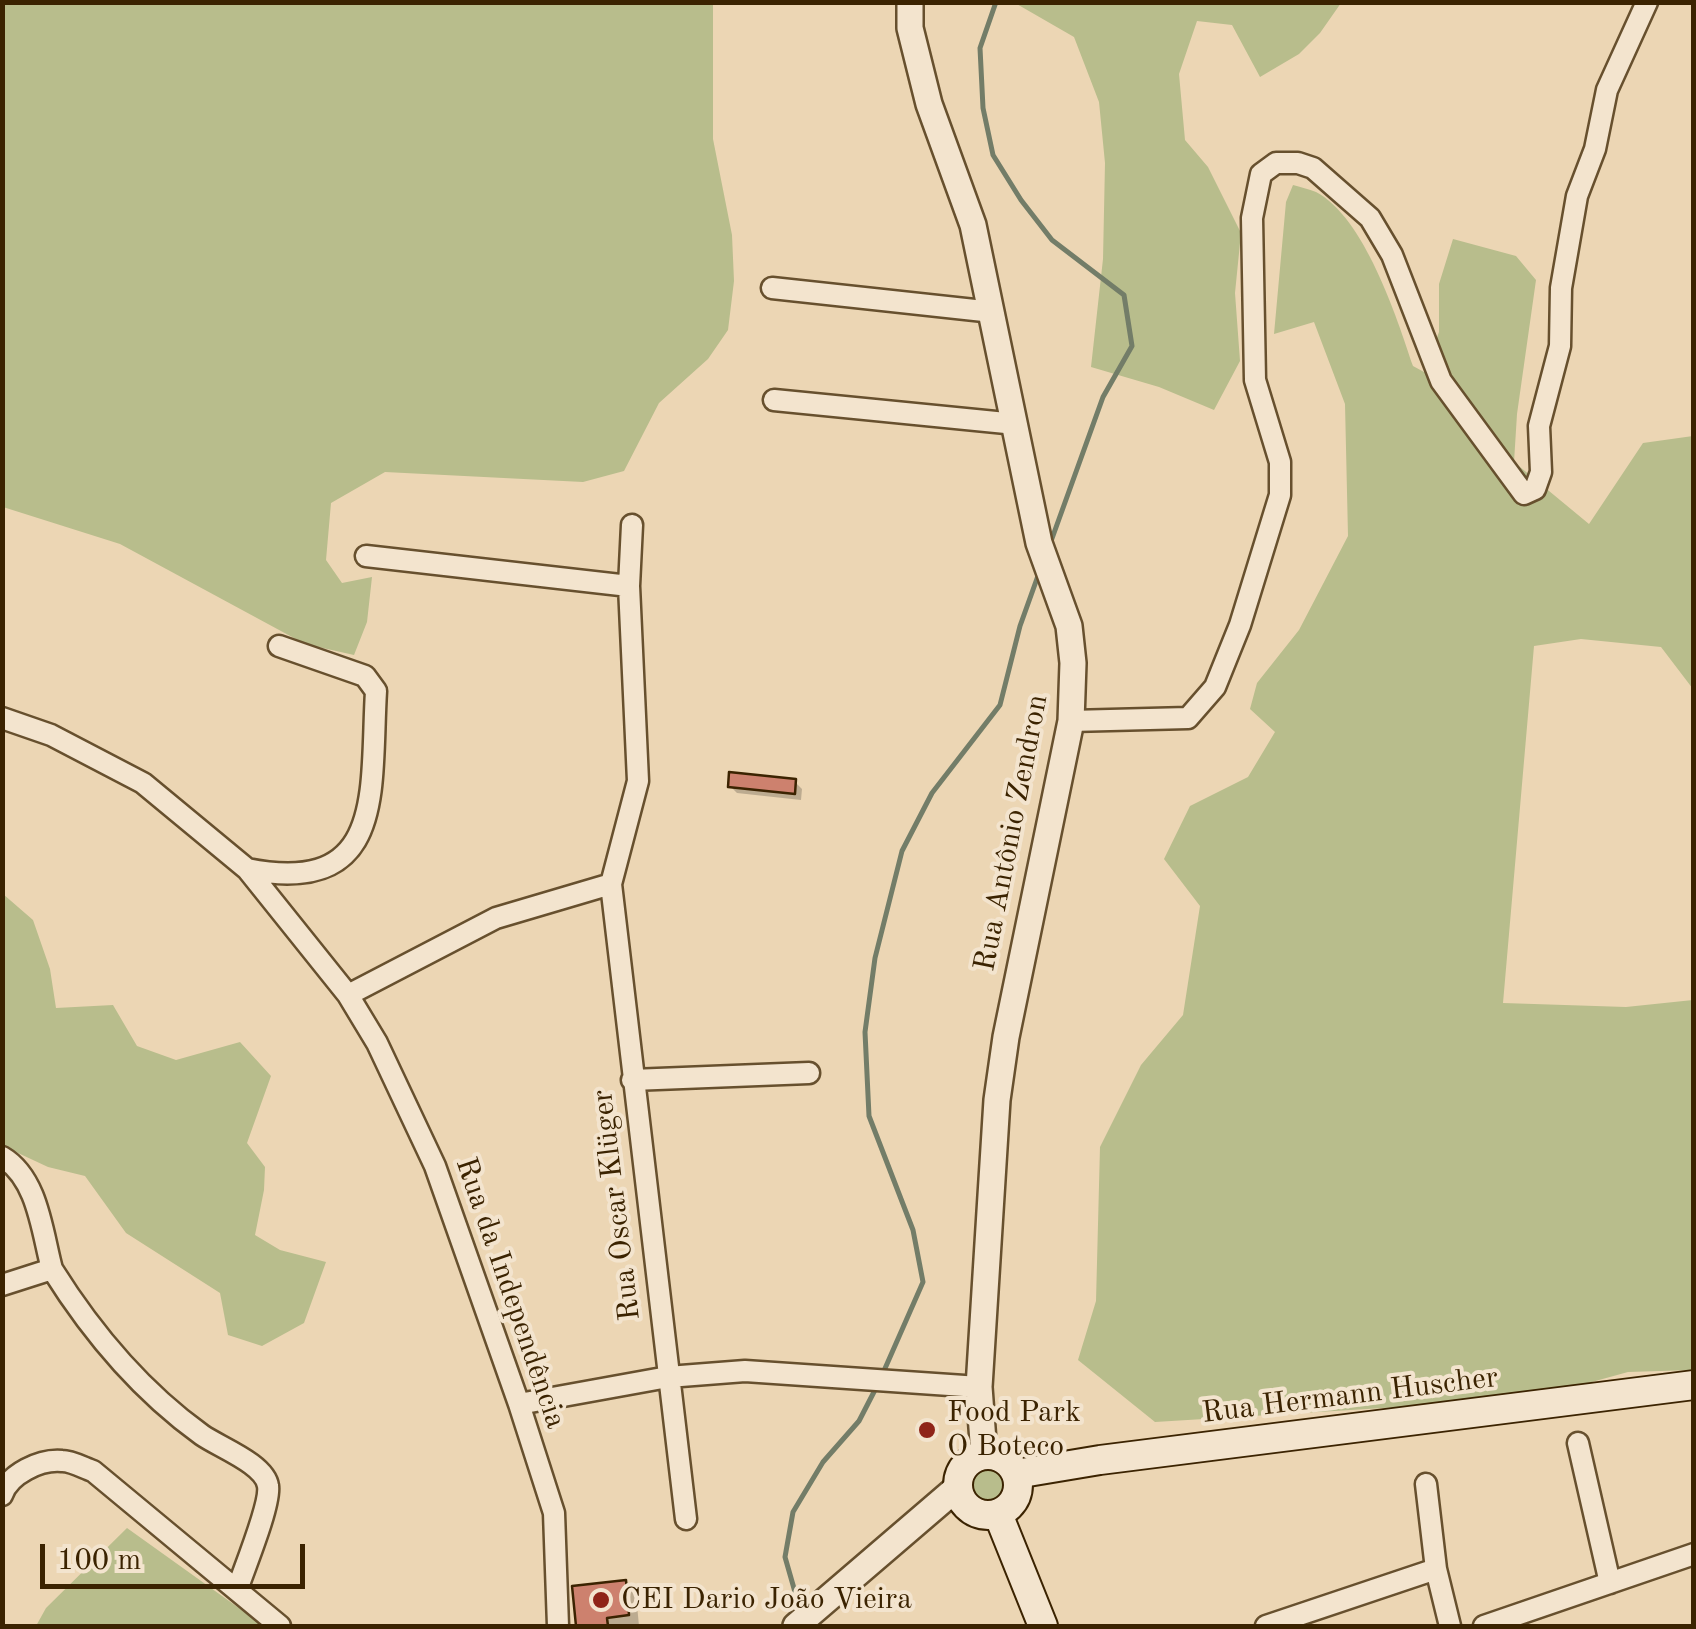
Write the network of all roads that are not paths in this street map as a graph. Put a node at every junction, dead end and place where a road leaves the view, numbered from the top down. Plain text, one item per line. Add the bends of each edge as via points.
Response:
1 (910, 2) edge
2 (1647, 2) edge
3 (772, 288) dead end
4 (993, 312) junction
5 (774, 400) dead end
6 (1016, 424) junction
7 (632, 525) dead end
8 (366, 556) dead end
9 (629, 586) junction
10 (278, 646) dead end
11 (2, 718) edge
12 (1071, 722) junction
13 (247, 869) junction
14 (611, 884) junction
15 (348, 995) junction
16 (809, 1074) dead end
17 (632, 1080) junction
18 (2, 1157) edge
19 (52, 1270) junction
20 (2, 1285) edge
21 (668, 1377) junction
22 (1694, 1384) edge
23 (979, 1387) junction
24 (519, 1404) junction
25 (1578, 1443) dead end
26 (984, 1455) junction
27 (1016, 1474) junction
28 (1426, 1484) dead end
29 (958, 1488) junction
30 (2, 1496) edge
31 (998, 1514) junction
32 (686, 1519) dead end
33 (1694, 1554) edge
34 (1436, 1569) junction
35 (1610, 1583) junction
36 (237, 1590) junction
37 (814, 1617) edge
38 (280, 1626) edge
39 (557, 1626) edge
40 (1042, 1626) edge
41 (1266, 1626) edge
42 (1450, 1626) edge
43 (1484, 1626) edge

1 - 4 street, Rua Antônio Zendron via 929,104 973,225
2 - 12 street via 1607,90 1577,196 1535,489 1524,494 1441,381 1392,255 1370,218 1313,168 1276,164 1261,174 1252,218 1253,346 1255,380 1280,462 1280,495 1240,625 1215,687 1188,718
3 - 4 street
4 - 6 street, Rua Antônio Zendron
5 - 6 street
6 - 12 street, Rua Antônio Zendron via 1044,556 1069,626
7 - 9 street
8 - 9 street
9 - 14 street via 638,781
10 - 13 street via 372,682 368,810 342,858 315,873
11 - 13 street, Rua da Independência via 52,735 143,783
12 - 23 street, Rua Antônio Zendron via 996,1100
13 - 15 street, Rua da Independência
14 - 15 street via 496,918
14 - 17 street, Rua Oscar Klüger
15 - 24 street, Rua da Independência via 435,1166
16 - 17 street
17 - 21 street, Rua Oscar Klüger
18 - 19 street via 28,1181
19 - 20 street
19 - 36 street via 114,1354 174,1413 264,1477 266,1503
21 - 23 street via 745,1371
21 - 24 street
21 - 32 street, Rua Oscar Klüger
22 - 27 main road, Rua Hermann Huscher
23 - 26 street, Rua Antônio Zendron
24 - 39 street, Rua da Independência via 554,1513
25 - 35 street
26 - 27 main road via 1003,1459
26 - 29 main road via 964,1466
27 - 31 main road via 1016,1498
28 - 34 street
29 - 31 main road via 976,1513
29 - 37 street
30 - 36 street via 20,1472 33,1467 62,1460 94,1471
31 - 40 main road
33 - 35 street
34 - 41 street
34 - 42 street
35 - 43 street
36 - 38 street

